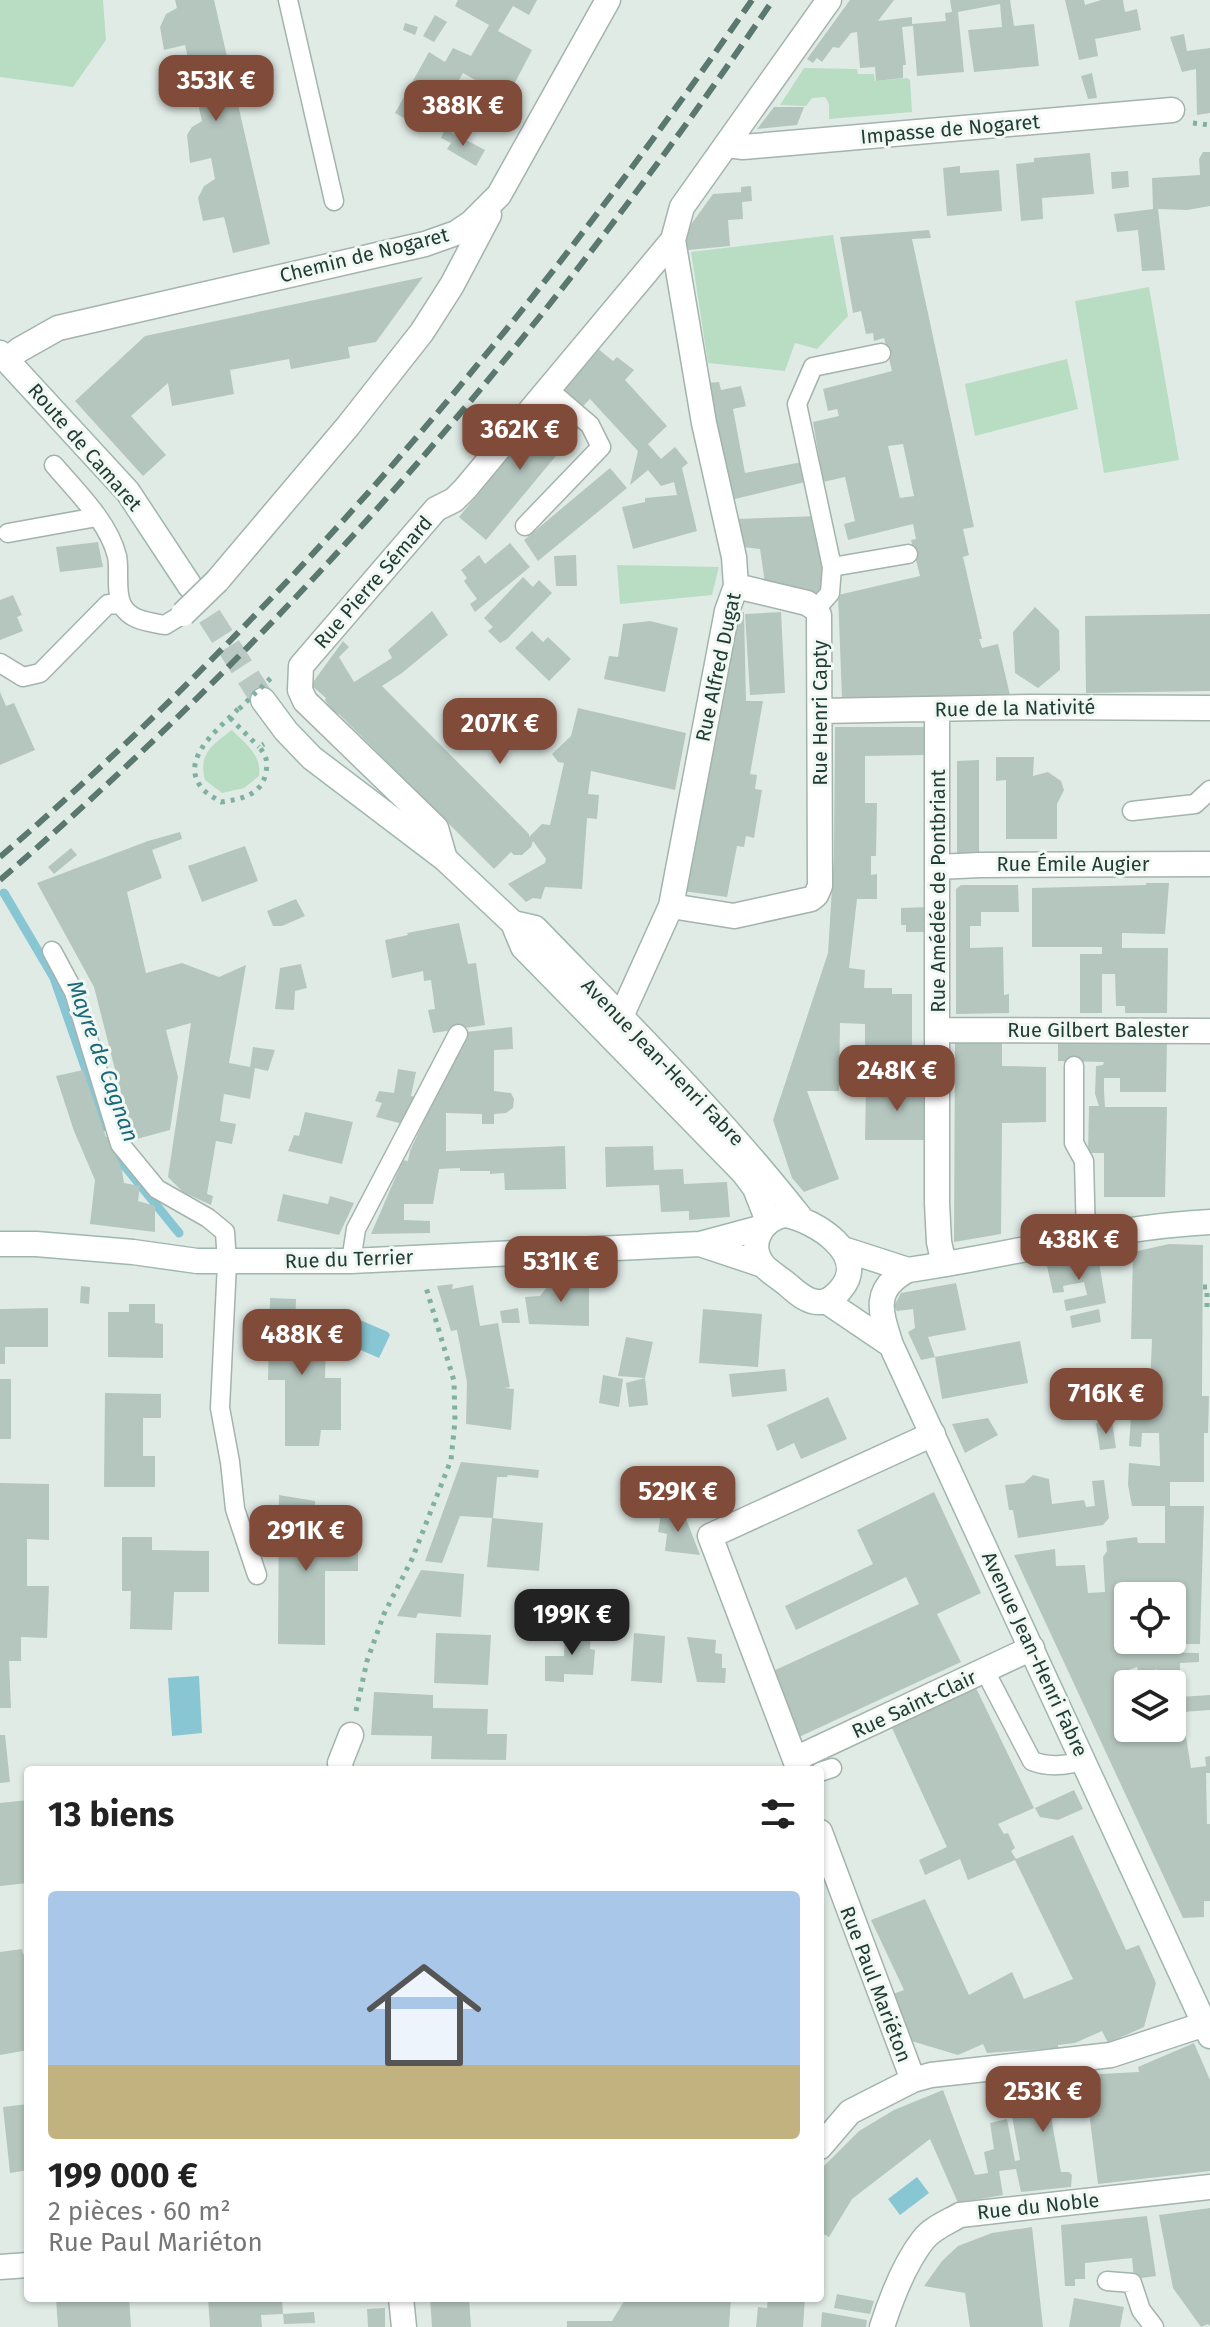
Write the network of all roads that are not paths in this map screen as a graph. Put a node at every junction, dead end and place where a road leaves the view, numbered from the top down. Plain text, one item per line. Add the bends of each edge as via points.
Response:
1 (288, 0) edge
2 (608, 0) edge
3 (829, 0) edge
4 (1172, 110) dead end
5 (728, 145) junction
6 (499, 195) junction
7 (334, 201) dead end
8 (673, 240) junction
9 (881, 353) dead end
10 (4, 357) edge
11 (548, 389) junction
12 (54, 465) dead end
13 (97, 517) junction
14 (525, 526) dead end
15 (8, 533) dead end
16 (908, 554) dead end
17 (832, 567) junction
18 (190, 586) tunnel mouth
19 (736, 586) junction
20 (122, 605) junction
21 (816, 609) junction
22 (183, 614) joint
23 (0, 663) edge
24 (263, 700) tunnel mouth
25 (1210, 708) edge
26 (937, 709) junction
27 (820, 711) junction
28 (1210, 790) edge
29 (1132, 811) dead end
30 (437, 864) junction
31 (1210, 864) edge
32 (937, 867) junction
33 (671, 906) junction
34 (52, 951) dead end
35 (616, 1027) junction
36 (938, 1030) junction
37 (1210, 1031) edge
38 (458, 1034) dead end
39 (1074, 1066) dead end
40 (800, 1217) junction
41 (1210, 1222) edge
42 (765, 1224) junction
43 (1086, 1237) junction
44 (0, 1244) edge
45 (700, 1244) junction
46 (843, 1249) junction
47 (351, 1261) junction
48 (227, 1263) junction
49 (944, 1264) junction
50 (763, 1265) junction
51 (908, 1270) junction
52 (826, 1301) junction
53 (891, 1345) junction
54 (933, 1434) junction
55 (257, 1575) dead end
56 (1032, 1648) junction
57 (985, 1671) junction
58 (351, 1735) road end
59 (1084, 1761) junction
60 (797, 1765) edge
61 (340, 1766) edge
62 (824, 1843) edge
63 (1204, 2013) edge
64 (913, 2080) junction
65 (824, 2142) edge
66 (1210, 2187) edge
67 (24, 2265) edge
68 (0, 2267) edge
69 (1107, 2281) dead end
70 (401, 2302) edge
71 (404, 2327) edge
72 (882, 2327) edge
73 (1154, 2327) edge

1 - 7 lane
2 - 6 street, Chemin de Nogaret
3 - 5 street, Rue Pierre Sémard
4 - 5 street, Impasse de Nogaret
5 - 8 street, Rue Pierre Sémard via 682,207
6 - 10 street, Chemin de Nogaret via 471,223 440,240 58,328
6 - 22 street, bridge via 422,332 217,581
8 - 11 street, Rue Pierre Sémard
8 - 19 street, Rue Alfred Dugat
9 - 17 lane via 813,367 797,404
10 - 18 street, Route de Camaret via 128,492
11 - 14 lane via 590,425 601,447
11 - 30 street, Rue Pierre Sémard via 465,489 436,509 307,657 299,677 305,701 436,828
12 - 13 lane
13 - 15 lane
13 - 20 lane via 117,556
16 - 17 lane
17 - 21 lane via 830,593
19 - 21 street
19 - 33 street, Rue Alfred Dugat
20 - 22 lane via 136,619 165,625
20 - 23 lane via 108,604 40,673 23,677
21 - 27 street, Rue Henri Capty
24 - 30 street, Avenue Jean-Henri Fabre via 312,758
25 - 26 street, Rue de la Nativité
26 - 27 street, Rue de la Nativité
26 - 32 street, Rue Amédée de Pontbriant
27 - 33 street, Rue Henri Capty via 816,895 734,916
28 - 29 lane via 1195,804
30 - 35 street, Avenue Jean-Henri Fabre via 513,923 535,928
31 - 32 street, Rue Émile Augier
32 - 36 street, Rue Amédée de Pontbriant
33 - 35 street, Rue Alfred Dugat
34 - 48 lane via 74,992 120,1144 157,1189 225,1232
35 - 40 street, Avenue Jean-Henri Fabre via 683,1079
35 - 42 street, Avenue Jean-Henri Fabre via 743,1172 755,1188
36 - 37 street, Rue Gilbert Balester
36 - 49 street, Rue Amédée de Pontbriant via 937,1203
38 - 47 lane via 356,1229
39 - 43 lane via 1074,1143 1084,1161
40 - 42 street via 785,1215
40 - 46 street
41 - 43 street
42 - 45 street, Rue du Terrier
42 - 50 street via 757,1239
43 - 49 street
44 - 48 street, Rue du Terrier
45 - 47 street, Rue du Terrier
45 - 50 street, Rue du Terrier
46 - 51 street
46 - 52 street via 848,1259 846,1282
47 - 48 street, Rue du Terrier
48 - 55 lane via 220,1408 235,1509
49 - 51 street
50 - 52 street via 802,1297
51 - 53 street, Avenue Jean-Henri Fabre via 885,1289 881,1300
52 - 53 street
53 - 54 street, Avenue Jean-Henri Fabre
54 - 56 street, Avenue Jean-Henri Fabre
54 - 60 street via 710,1536
56 - 57 street, Rue Saint-Clair
56 - 59 street, Avenue Jean-Henri Fabre
57 - 59 lane via 1032,1761 1043,1766
57 - 60 street, Rue Saint-Clair
58 - 61 street
59 - 63 street, Avenue Jean-Henri Fabre
62 - 64 street, Rue Paul Mariéton
63 - 64 street, Rue Paul Mariéton via 1111,2055
64 - 65 street via 850,2112
66 - 72 street, Rue du Noble via 960,2215 923,2240 892,2296
67 - 68 street
69 - 73 lane via 1132,2283 1141,2310
70 - 71 street

